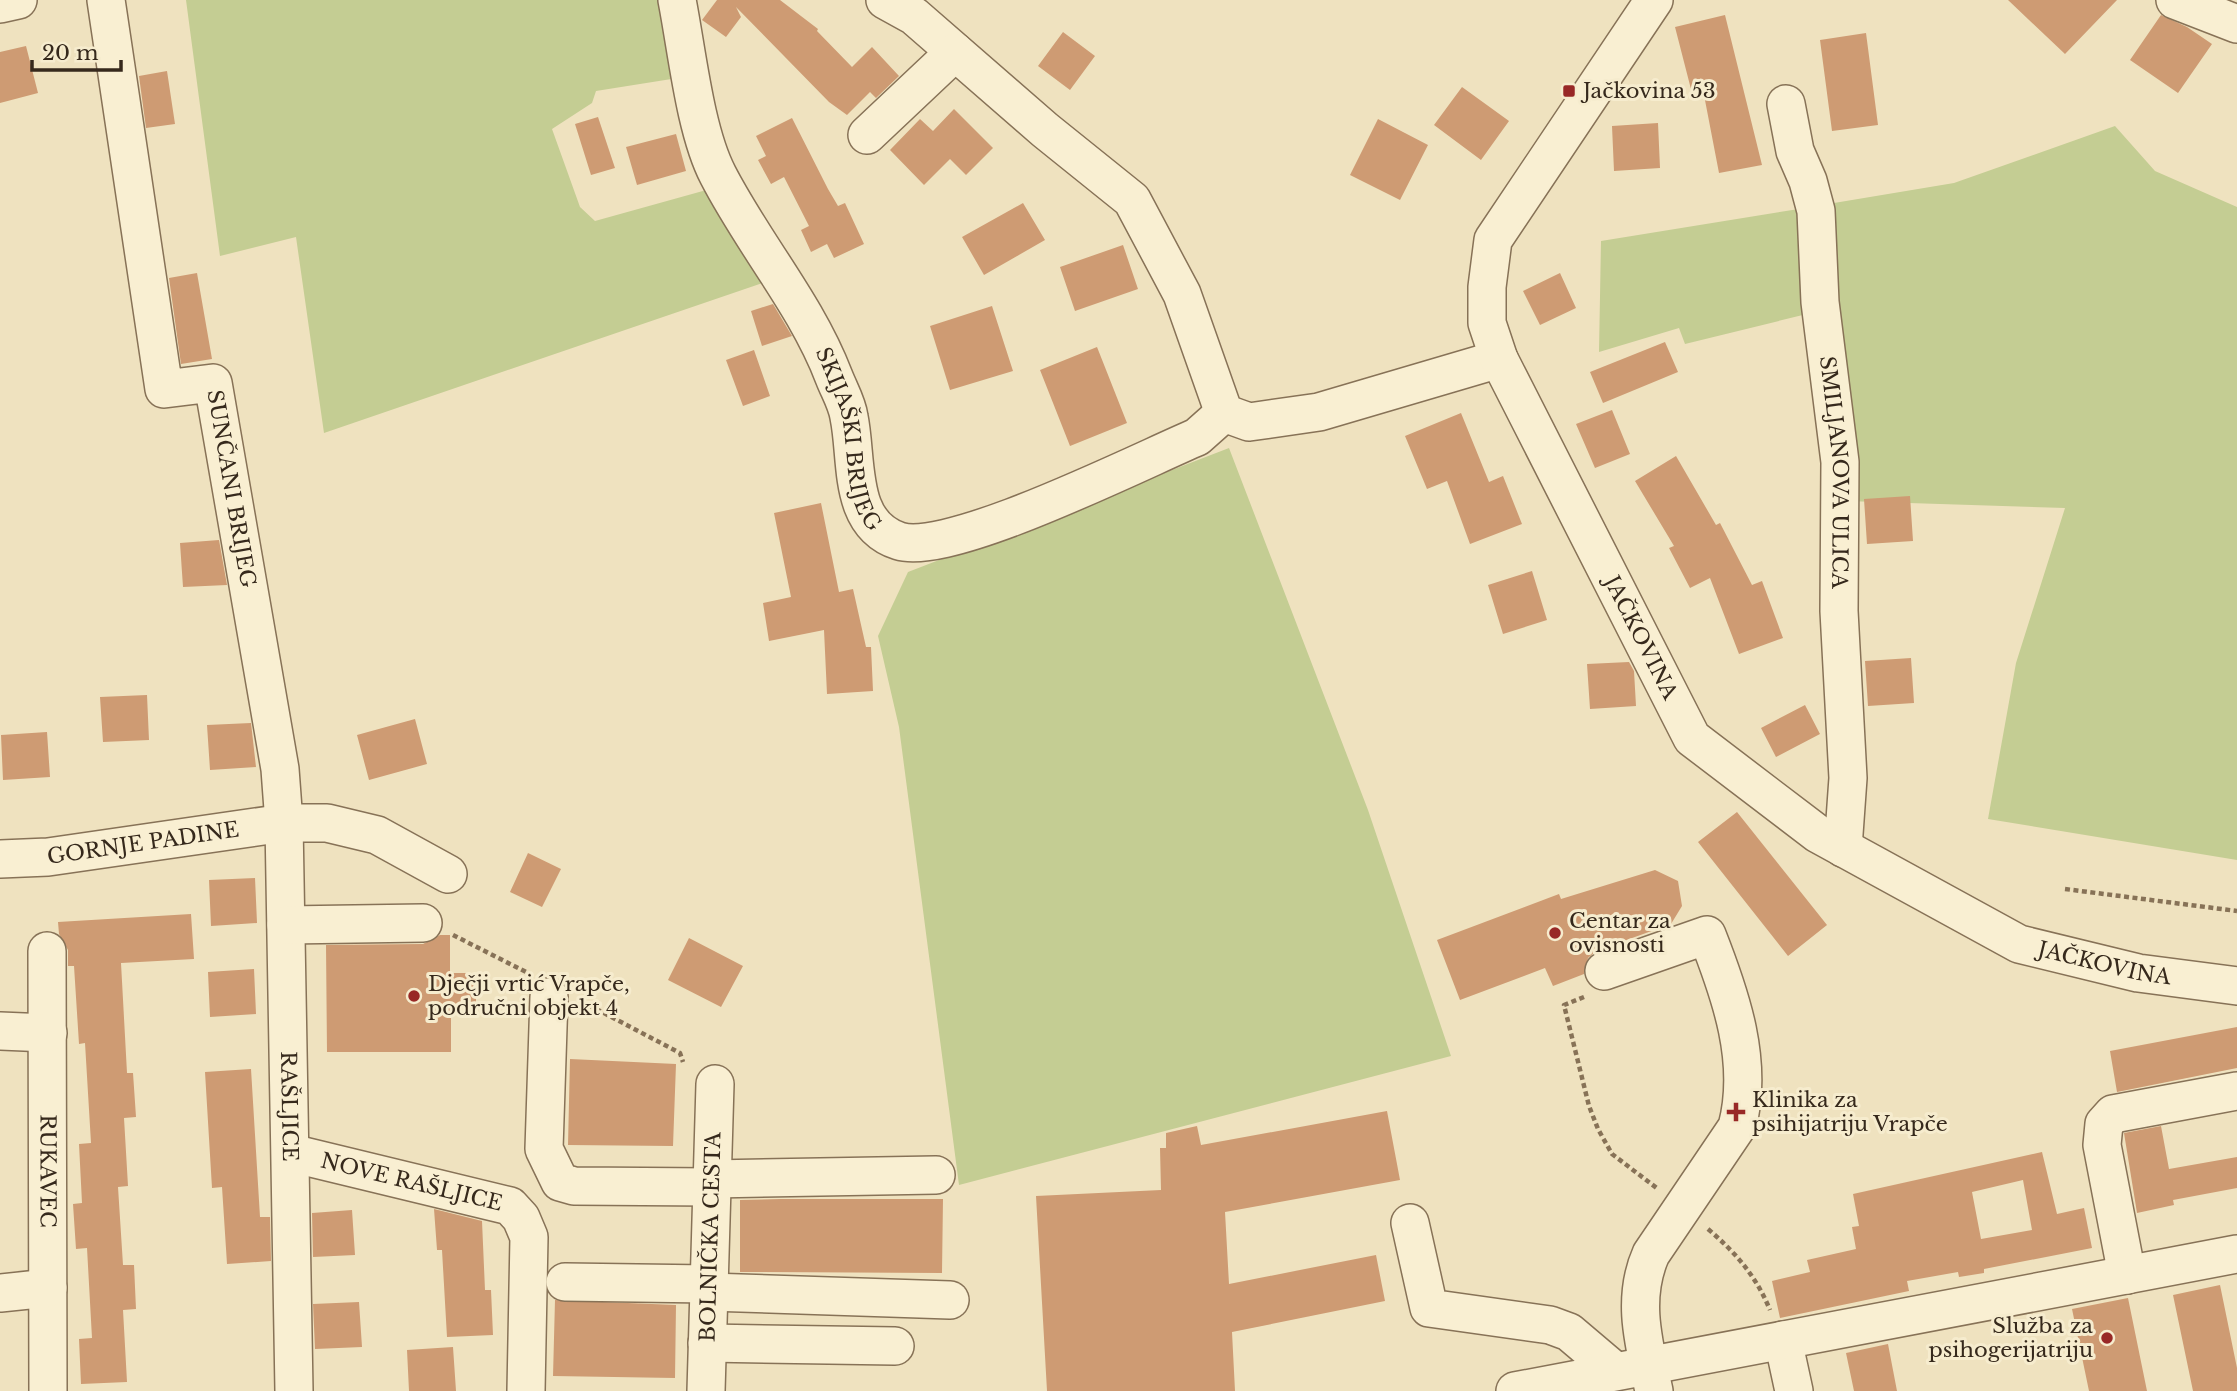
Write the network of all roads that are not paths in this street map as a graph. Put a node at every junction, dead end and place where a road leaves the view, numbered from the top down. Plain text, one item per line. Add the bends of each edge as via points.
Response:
1 (18, 0) edge
2 (106, 0) edge
3 (677, 0) edge
4 (885, 0) edge
5 (1654, 0) edge
6 (2175, 0) edge
7 (0, 4) edge
8 (2237, 24) edge
9 (956, 52) junction
10 (1786, 104) dead end
11 (867, 135) dead end
12 (1499, 359) junction
13 (1224, 413) junction
14 (284, 823) junction
15 (1843, 848) junction
16 (0, 859) edge
17 (448, 874) dead end
18 (424, 923) dead end
19 (286, 925) junction
20 (47, 951) dead end
21 (1604, 971) road end
22 (2237, 986) edge
23 (549, 997) dead end
24 (0, 1031) edge
25 (48, 1033) junction
26 (715, 1084) dead end
27 (2237, 1091) edge
28 (291, 1153) junction
29 (936, 1175) dead end
30 (712, 1183) junction
31 (1410, 1223) dead end
32 (2237, 1254) edge
33 (2127, 1275) junction
34 (565, 1282) dead end
35 (48, 1288) junction
36 (709, 1288) junction
37 (0, 1293) edge
38 (950, 1300) dead end
39 (1783, 1340) junction
40 (708, 1343) junction
41 (895, 1346) dead end
42 (1639, 1376) edge
43 (48, 1391) edge
44 (294, 1391) edge
45 (526, 1391) edge
46 (706, 1391) edge
47 (1515, 1391) edge
48 (1794, 1391) edge

1 - 7 street
2 - 14 street, SUNČANI BRIJEG via 164,389 213,383 280,769
3 - 13 street, SKIJAŠKI BRIJEG via 704,143 718,175 822,345 849,415 857,488 866,517 882,534 902,542 930,542 977,532 1197,437
4 - 9 street via 914,16
5 - 12 street, JAČKOVINA via 1493,240 1488,323
6 - 8 street
9 - 11 street
9 - 13 street via 1132,200 1182,295
10 - 15 street, SMILJANOVA ULICA via 1794,152 1815,211 1820,302 1840,462 1839,611 1848,778
12 - 13 street via 1319,412 1249,422
12 - 15 street, JAČKOVINA via 1692,738 1808,827
14 - 16 street, GORNJE PADINE via 48,857
14 - 17 street, GORNJE PADINE via 327,823 377,835
14 - 19 street, RAŠLJICE
15 - 22 street, JAČKOVINA via 2020,944 2138,973
18 - 19 street
19 - 28 street, RAŠLJICE
20 - 25 street, RUKAVEC
21 - 42 street via 1707,935 1735,1013 1743,1064 1743,1102 1737,1127 1651,1254 1641,1276
23 - 30 street via 544,1149 560,1182 574,1186
24 - 25 street
25 - 35 street, RUKAVEC
26 - 30 street, BOLNIČKA CESTA
27 - 33 street via 2113,1114 2104,1125 2102,1145
28 - 44 street, RAŠLJICE
28 - 45 street, NOVE RAŠLJICE via 510,1206 528,1237
29 - 30 street
30 - 36 street, BOLNIČKA CESTA
31 - 42 street via 1429,1308 1550,1325
32 - 33 street
33 - 39 street
34 - 36 street
35 - 37 street
35 - 43 street, RUKAVEC
36 - 38 street
36 - 40 street, BOLNIČKA CESTA
39 - 42 street
39 - 48 street
40 - 41 street
40 - 46 street, BOLNIČKA CESTA
42 - 47 street

